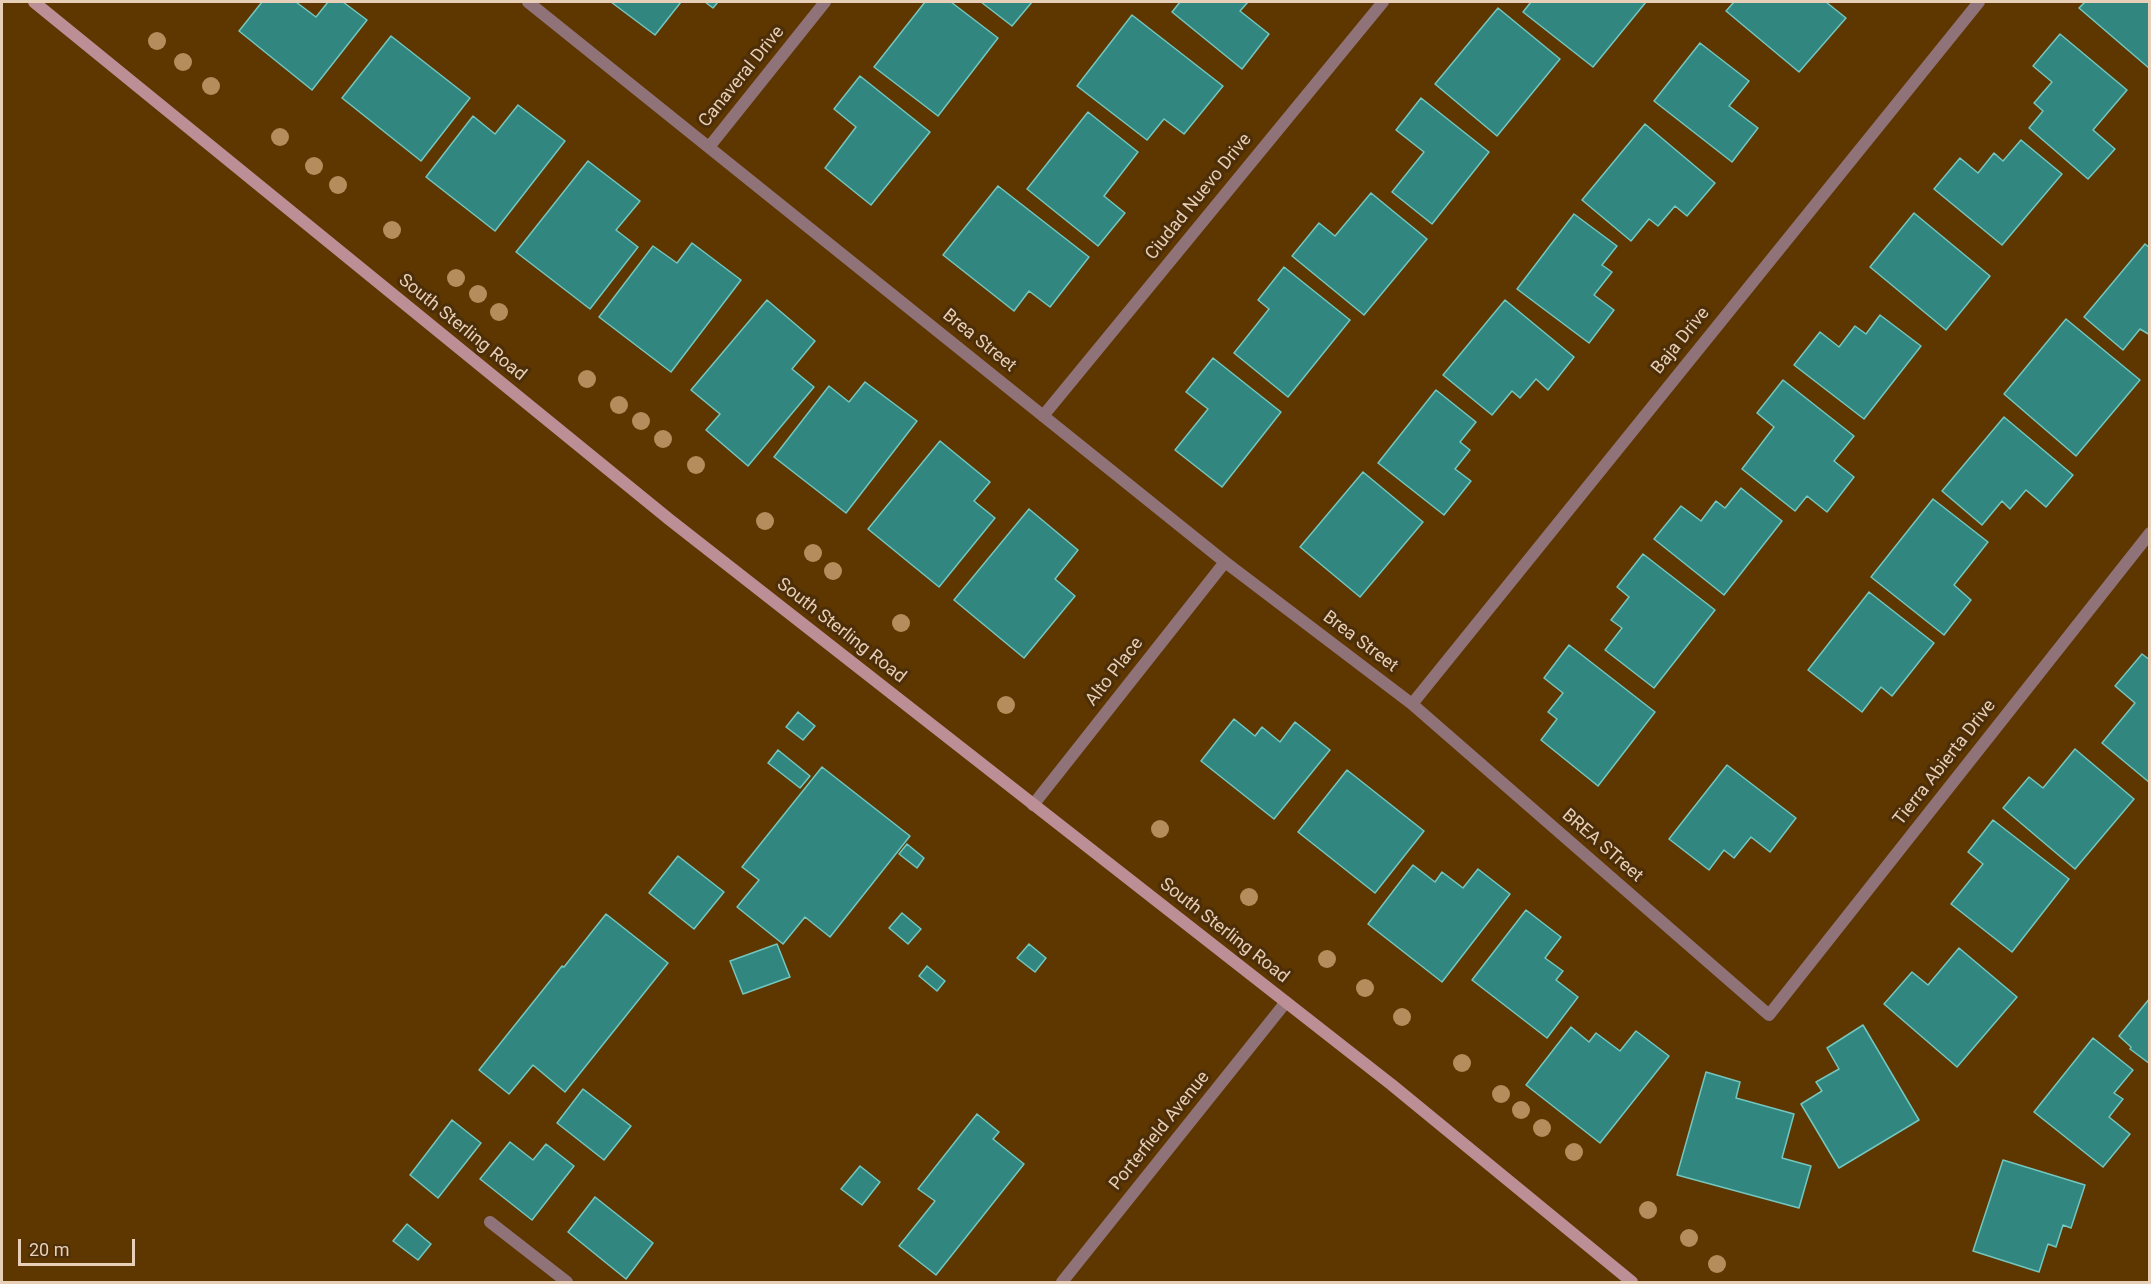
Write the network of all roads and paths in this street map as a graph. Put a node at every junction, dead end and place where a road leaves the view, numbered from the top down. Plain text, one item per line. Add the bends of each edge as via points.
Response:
1 (34, 2) edge
2 (528, 2) edge
3 (825, 2) edge
4 (1383, 2) edge
5 (1979, 2) edge
6 (709, 147) junction
7 (1043, 416) junction
8 (2150, 533) edge
9 (1225, 562) junction
10 (1412, 704) junction
11 (1034, 805) junction
12 (1286, 1002) junction
13 (1769, 1015) joint
14 (490, 1222) dead end
15 (567, 1282) edge
16 (1062, 1282) edge
17 (1632, 1282) edge

1 - 11 street, South Sterling Road via 670,520
2 - 6 street, Brea Street
3 - 6 street, Canaveral Drive
4 - 7 street, Ciudad Nuevo Drive
5 - 10 street, Baja Drive
6 - 7 street, Brea Street
7 - 9 street, Brea Street
8 - 13 street, Tierra Abierta Drive
9 - 10 street, Brea Street
9 - 11 street, Alto Place
10 - 13 street, BREA STreet
11 - 12 street, South Sterling Road
12 - 16 street, Porterfield Avenue
12 - 17 street, South Sterling Road
14 - 15 street

